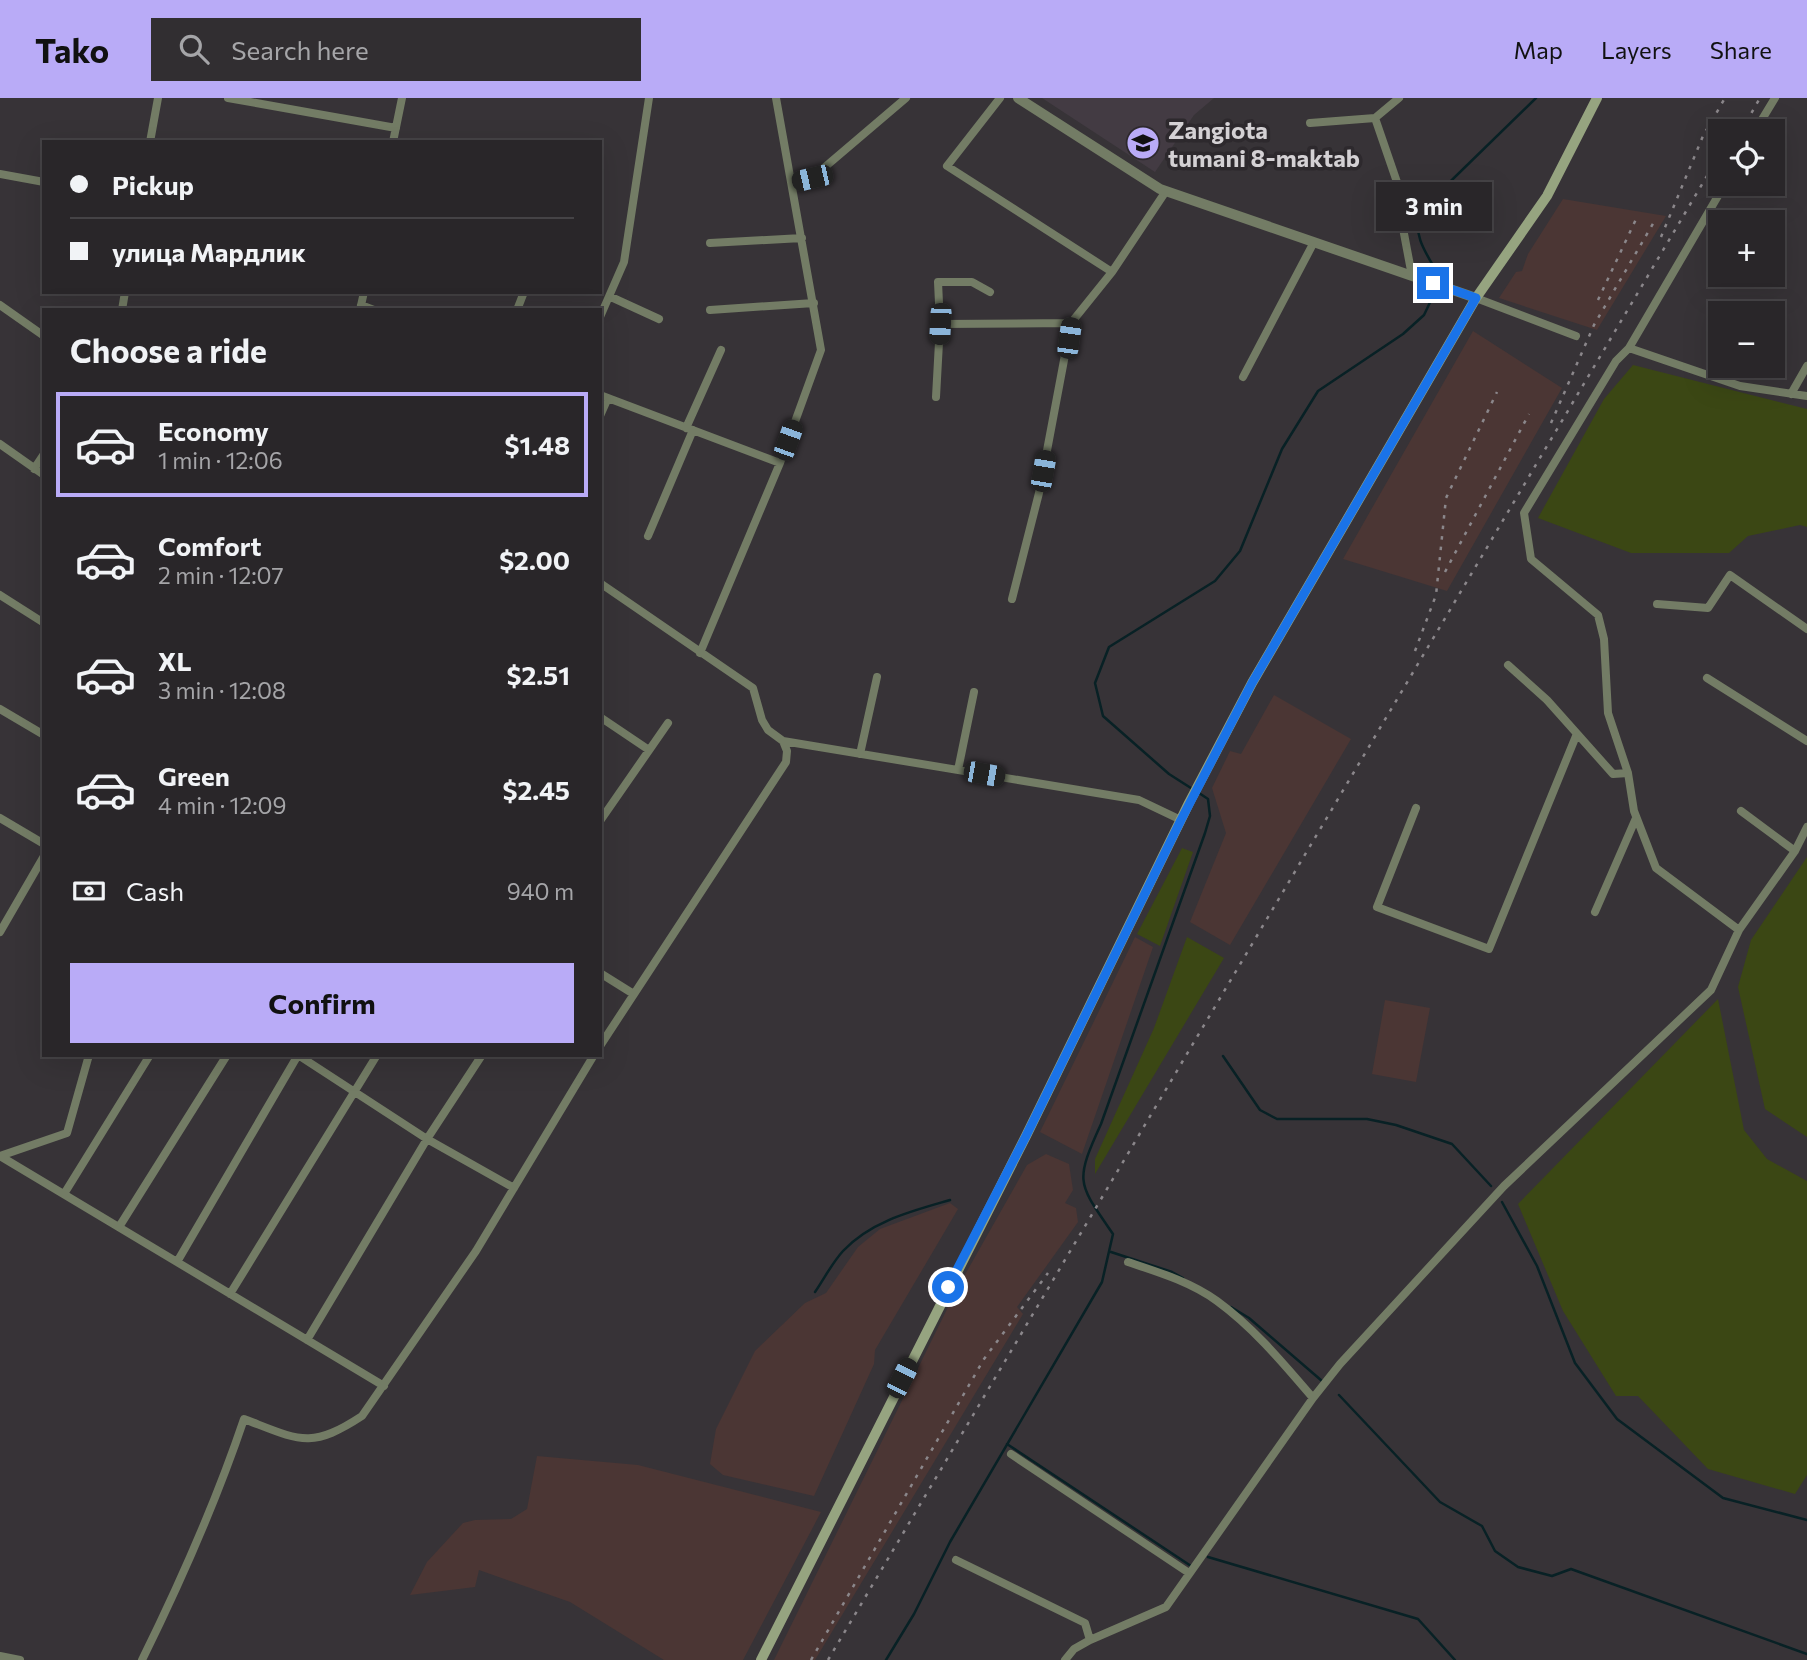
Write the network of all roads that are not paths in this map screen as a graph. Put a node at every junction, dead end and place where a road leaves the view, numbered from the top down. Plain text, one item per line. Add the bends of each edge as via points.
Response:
1 (158, 98) edge
2 (228, 98) edge
3 (402, 98) edge
4 (649, 98) edge
5 (776, 98) edge
6 (906, 98) edge
7 (1000, 98) edge
8 (1018, 98) edge
9 (1399, 98) edge
10 (1597, 98) edge
11 (1775, 98) edge
12 (1375, 117) junction
13 (1762, 119) edge
14 (1310, 123) dead end
15 (396, 128) junction
16 (150, 140) edge
17 (393, 140) edge
18 (0, 174) edge
19 (42, 182) edge
20 (792, 183) junction
21 (1166, 191) junction
22 (1718, 196) edge
23 (802, 238) junction
24 (1314, 242) junction
25 (710, 243) dead end
26 (1112, 272) junction
27 (1412, 276) junction
28 (990, 292) dead end
29 (611, 297) junction
30 (1476, 298) junction
31 (814, 303) junction
32 (0, 305) edge
33 (710, 310) dead end
34 (602, 313) edge
35 (659, 319) dead end
36 (1071, 323) junction
37 (940, 324) junction
38 (42, 335) edge
39 (1576, 336) dead end
40 (1629, 348) junction
41 (721, 350) dead end
42 (1807, 366) edge
43 (1242, 377) dead end
44 (1791, 394) junction
45 (1807, 396) edge
46 (604, 397) edge
47 (936, 397) dead end
48 (690, 429) junction
49 (0, 444) edge
50 (42, 457) edge
51 (780, 463) junction
52 (34, 469) junction
53 (42, 474) edge
54 (648, 536) dead end
55 (602, 584) edge
56 (0, 595) edge
57 (1012, 599) dead end
58 (1657, 604) dead end
59 (42, 623) edge
60 (1807, 629) edge
61 (700, 653) junction
62 (1508, 665) dead end
63 (877, 677) dead end
64 (1707, 678) dead end
65 (974, 692) dead end
66 (0, 709) edge
67 (602, 718) edge
68 (668, 723) dead end
69 (42, 735) edge
70 (1576, 736) junction
71 (783, 741) junction
72 (1807, 741) edge
73 (649, 750) junction
74 (860, 754) junction
75 (958, 770) junction
76 (1628, 773) junction
77 (1416, 808) dead end
78 (1741, 811) dead end
79 (1636, 817) junction
80 (0, 818) edge
81 (602, 818) edge
82 (1181, 820) junction
83 (1807, 827) edge
84 (42, 843) edge
85 (1795, 851) junction
86 (42, 859) edge
87 (1595, 912) dead end
88 (1739, 930) junction
89 (0, 932) edge
90 (602, 974) edge
91 (632, 993) junction
92 (602, 1043) edge
93 (88, 1057) edge
94 (149, 1057) edge
95 (226, 1057) edge
96 (297, 1057) edge
97 (301, 1057) edge
98 (376, 1057) edge
99 (481, 1057) edge
100 (593, 1057) edge
101 (353, 1091) junction
102 (427, 1139) junction
103 (0, 1156) edge
104 (514, 1188) junction
105 (64, 1194) junction
106 (119, 1227) junction
107 (177, 1262) junction
108 (1128, 1262) dead end
109 (230, 1294) junction
110 (307, 1340) junction
111 (384, 1386) junction
112 (1313, 1398) junction
113 (1011, 1454) dead end
114 (956, 1560) dead end
115 (1189, 1573) junction
116 (1090, 1640) junction
117 (0, 1656) edge
118 (20, 1660) edge
119 (142, 1660) edge
120 (761, 1660) edge
121 (1065, 1660) edge

1 - 16 street
2 - 15 street
3 - 15 street
4 - 29 street via 624,262
5 - 20 street
6 - 20 street via 812,178
7 - 26 street via 947,166
8 - 21 street
9 - 12 street
10 - 30 main road via 1547,196
11 - 13 street
12 - 14 street
12 - 27 street via 1398,185
15 - 17 street
18 - 19 street
20 - 23 street
21 - 24 street
21 - 26 street
22 - 40 street
23 - 25 street
23 - 31 street
24 - 27 street
24 - 43 street
26 - 36 street
27 - 30 street
28 - 37 street via 972,282 938,282
29 - 34 street
29 - 35 street
30 - 39 street
30 - 82 main road via 1295,606
31 - 33 street
31 - 51 street via 821,350
32 - 38 street
36 - 37 street
36 - 57 street via 1039,493
37 - 47 street
40 - 44 street via 1740,386
40 - 76 street via 1616,361 1524,513 1531,559 1598,615 1604,639 1608,713
41 - 48 street
42 - 44 street
44 - 45 street
46 - 48 street
48 - 51 street
48 - 54 street
49 - 52 street
50 - 52 street
51 - 61 street
52 - 53 street
55 - 61 street
56 - 59 street
58 - 60 street via 1708,608 1730,575
61 - 71 street via 753,688 762,720
62 - 70 street via 1547,700
63 - 74 street
64 - 72 street
65 - 75 street
66 - 69 street
67 - 73 street
68 - 73 street
70 - 76 street via 1613,774
70 - 77 street via 1489,949 1377,907
71 - 74 street
71 - 91 street via 786,762
73 - 81 street
74 - 75 street
75 - 82 street via 1139,800
76 - 79 street
78 - 85 street
79 - 87 street
79 - 88 street via 1656,868
80 - 84 street
82 - 120 main road
83 - 85 street
85 - 88 street
86 - 89 street
88 - 112 street via 1711,990 1504,1186
90 - 91 street
91 - 92 street
93 - 103 street via 67,1133
94 - 105 street
95 - 106 street
96 - 107 street
97 - 101 street
98 - 101 street
99 - 102 street
100 - 104 street
101 - 102 street
101 - 109 street
102 - 104 street
102 - 110 street
103 - 105 street
104 - 111 street
105 - 106 street
106 - 107 street
107 - 109 street
108 - 112 street via 1175,1278 1216,1300 1266,1343
109 - 110 street
110 - 111 street
111 - 119 street via 362,1416 335,1434 311,1440 244,1419 185,1572
112 - 115 street
113 - 115 street
114 - 116 street via 1085,1623
115 - 116 street via 1166,1607
116 - 121 street
117 - 118 street

